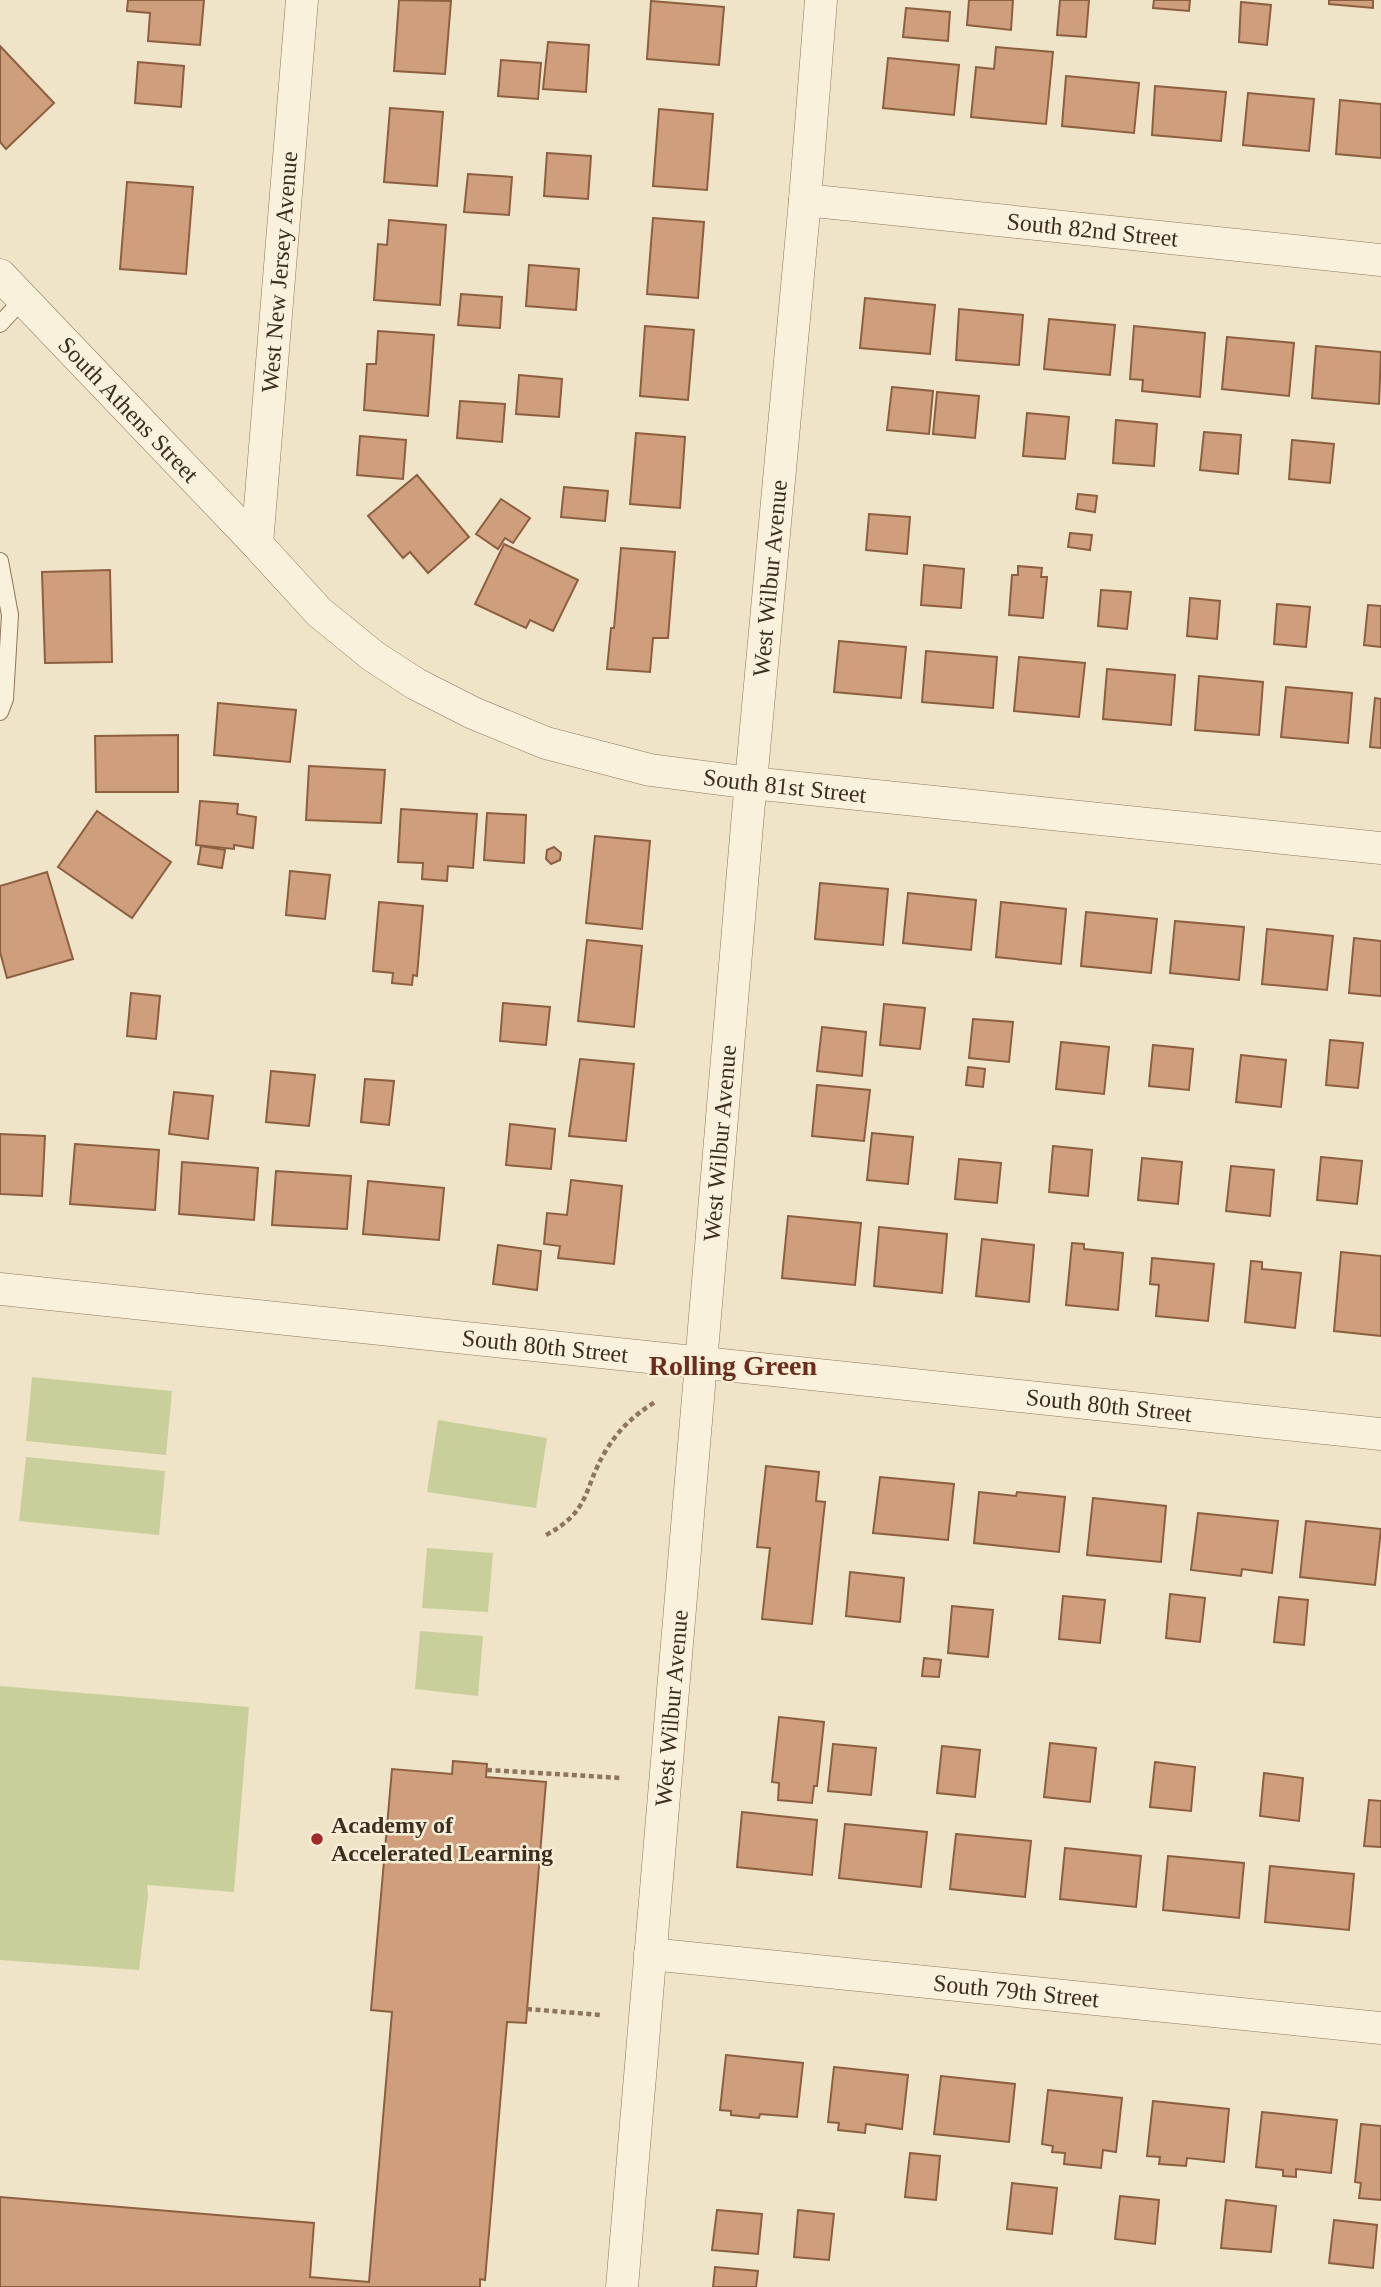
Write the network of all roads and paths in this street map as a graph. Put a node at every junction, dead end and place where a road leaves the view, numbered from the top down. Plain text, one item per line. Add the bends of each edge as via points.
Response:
1 (302, 0) edge
2 (821, 0) edge
3 (805, 200) junction
4 (1381, 260) edge
5 (0, 275) edge
6 (23, 299) junction
7 (0, 324) edge
8 (257, 544) junction
9 (0, 561) edge
10 (0, 712) edge
11 (751, 783) junction
12 (1381, 848) edge
13 (0, 1289) edge
14 (701, 1363) junction
15 (655, 1402) dead end
16 (1381, 1434) edge
17 (546, 1535) dead end
18 (487, 1770) dead end
19 (621, 1778) dead end
20 (650, 1954) junction
21 (527, 2009) dead end
22 (601, 2015) dead end
23 (1381, 2028) edge
24 (622, 2287) edge

1 - 8 street, West New Jersey Avenue
2 - 3 street, West Wilbur Avenue
3 - 4 street, South 82nd Street
3 - 11 street, West Wilbur Avenue
5 - 6 street, South Athens Street
6 - 7 lane
6 - 8 street, South Athens Street
8 - 11 street, South 81st Street via 319,612 373,656 473,713 546,743 650,770
9 - 10 lane via 10,615 5,699
11 - 12 street, South 81st Street
11 - 14 street, West Wilbur Avenue
13 - 14 street, South 80th Street
14 - 16 street, South 80th Street
14 - 20 street, West Wilbur Avenue
15 - 17 path via 630,1418 615,1436 578,1510
18 - 19 path
20 - 23 street, South 79th Street
20 - 24 street, West Wilbur Avenue
21 - 22 path

